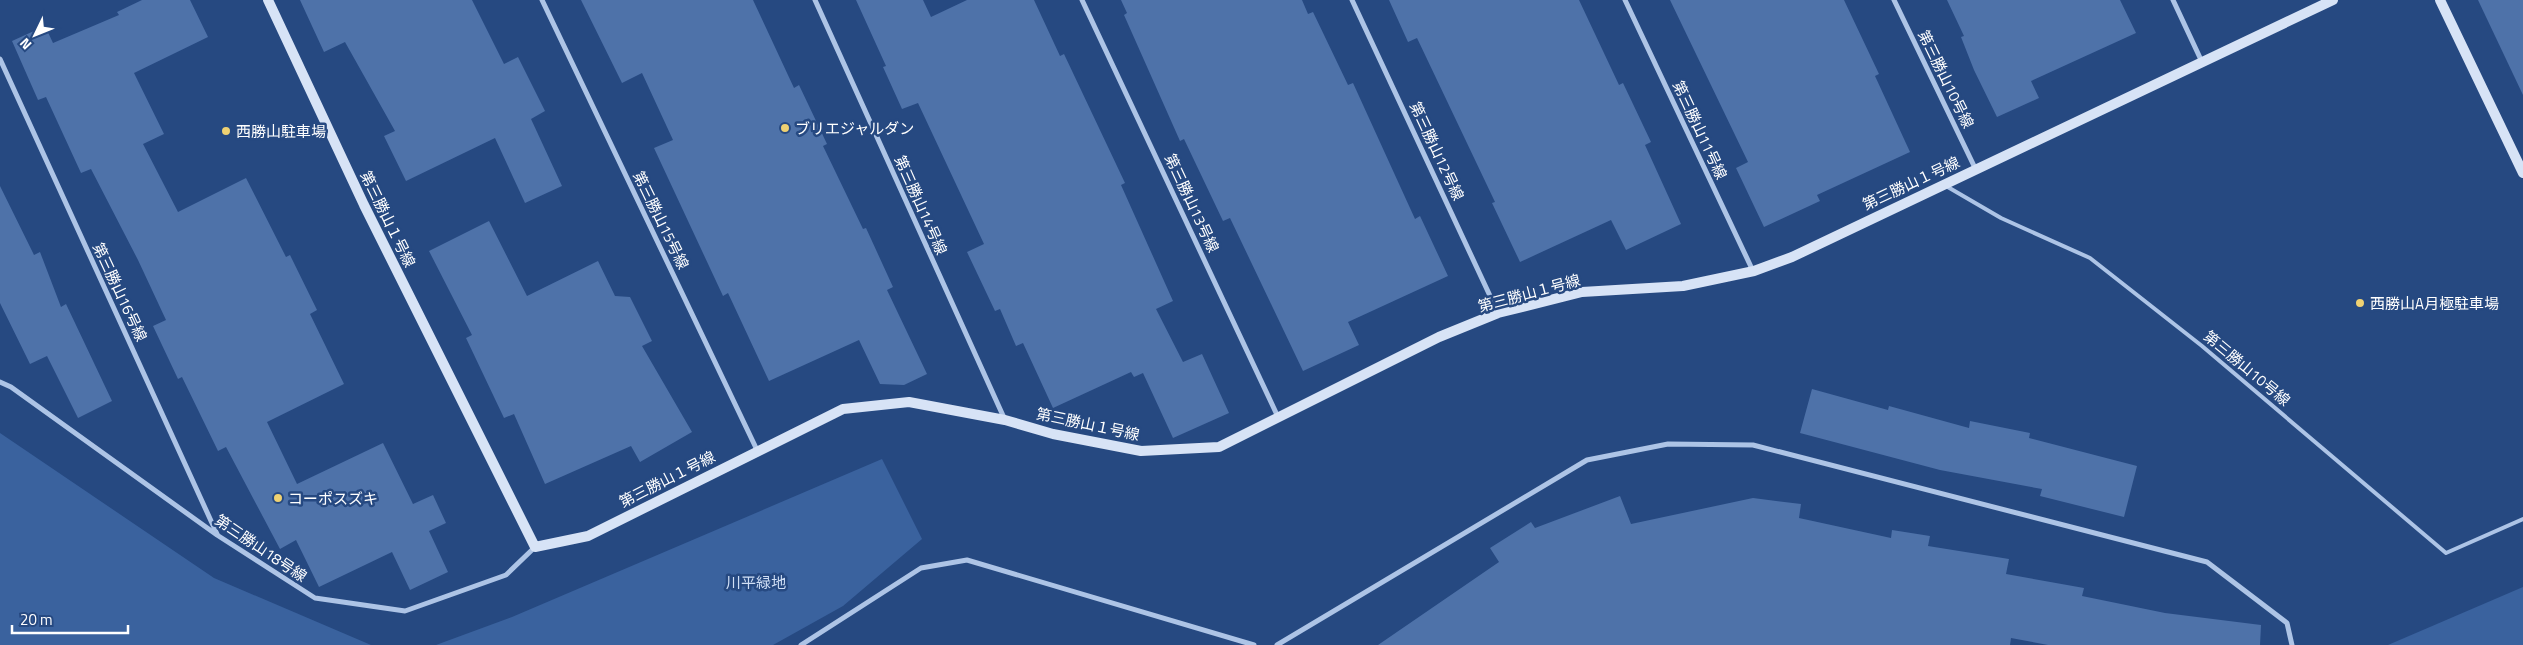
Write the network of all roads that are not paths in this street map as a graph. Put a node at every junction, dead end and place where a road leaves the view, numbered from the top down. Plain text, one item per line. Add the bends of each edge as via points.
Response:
1 (268, 0) edge
2 (542, 0) edge
3 (815, 0) edge
4 (1082, 0) edge
5 (1352, 0) edge
6 (1625, 0) edge
7 (1894, 0) edge
8 (2173, 0) edge
9 (2333, 0) edge
10 (2440, 0) edge
11 (0, 59) edge
12 (2203, 62) junction
13 (1976, 170) junction
14 (2523, 172) edge
15 (1944, 184) junction
16 (1754, 271) junction
17 (1498, 313) junction
18 (0, 382) edge
19 (1278, 417) junction
20 (1005, 420) junction
21 (757, 450) junction
22 (2523, 518) edge
23 (217, 534) junction
24 (535, 547) junction
25 (801, 645) edge
26 (1254, 645) edge
27 (1277, 645) edge
28 (2292, 645) edge

1 - 24 street, 第三勝山１号線 via 364,205
2 - 21 street, 第三勝山15号線
3 - 20 street, 第三勝山14号線
4 - 19 street, 第三勝山13号線
5 - 17 street, 第三勝山12号線
6 - 16 street, 第三勝山11号線
7 - 13 street, 第三勝山10号線
8 - 12 street
9 - 12 street, 第三勝山１号線
10 - 14 street
11 - 23 street, 第三勝山16号線
12 - 13 street, 第三勝山１号線
13 - 15 street, 第三勝山１号線
15 - 16 street, 第三勝山１号線 via 1792,257
15 - 22 lane, 第三勝山10号線 via 2001,218 2090,258 2202,346 2446,553
16 - 17 street, 第三勝山１号線 via 1683,286 1582,292
17 - 19 street, 第三勝山１号線 via 1439,337
18 - 23 street, 第三勝山18号線 via 12,387
19 - 20 street, 第三勝山１号線 via 1219,448 1141,451 1053,434
20 - 21 street, 第三勝山１号線 via 909,402 842,409
21 - 24 street, 第三勝山１号線 via 588,536
23 - 24 street, 第三勝山18号線 via 314,598 405,611 506,574
25 - 26 street via 921,568 967,560
27 - 28 street via 1587,460 1668,444 1753,445 2207,562 2287,623

